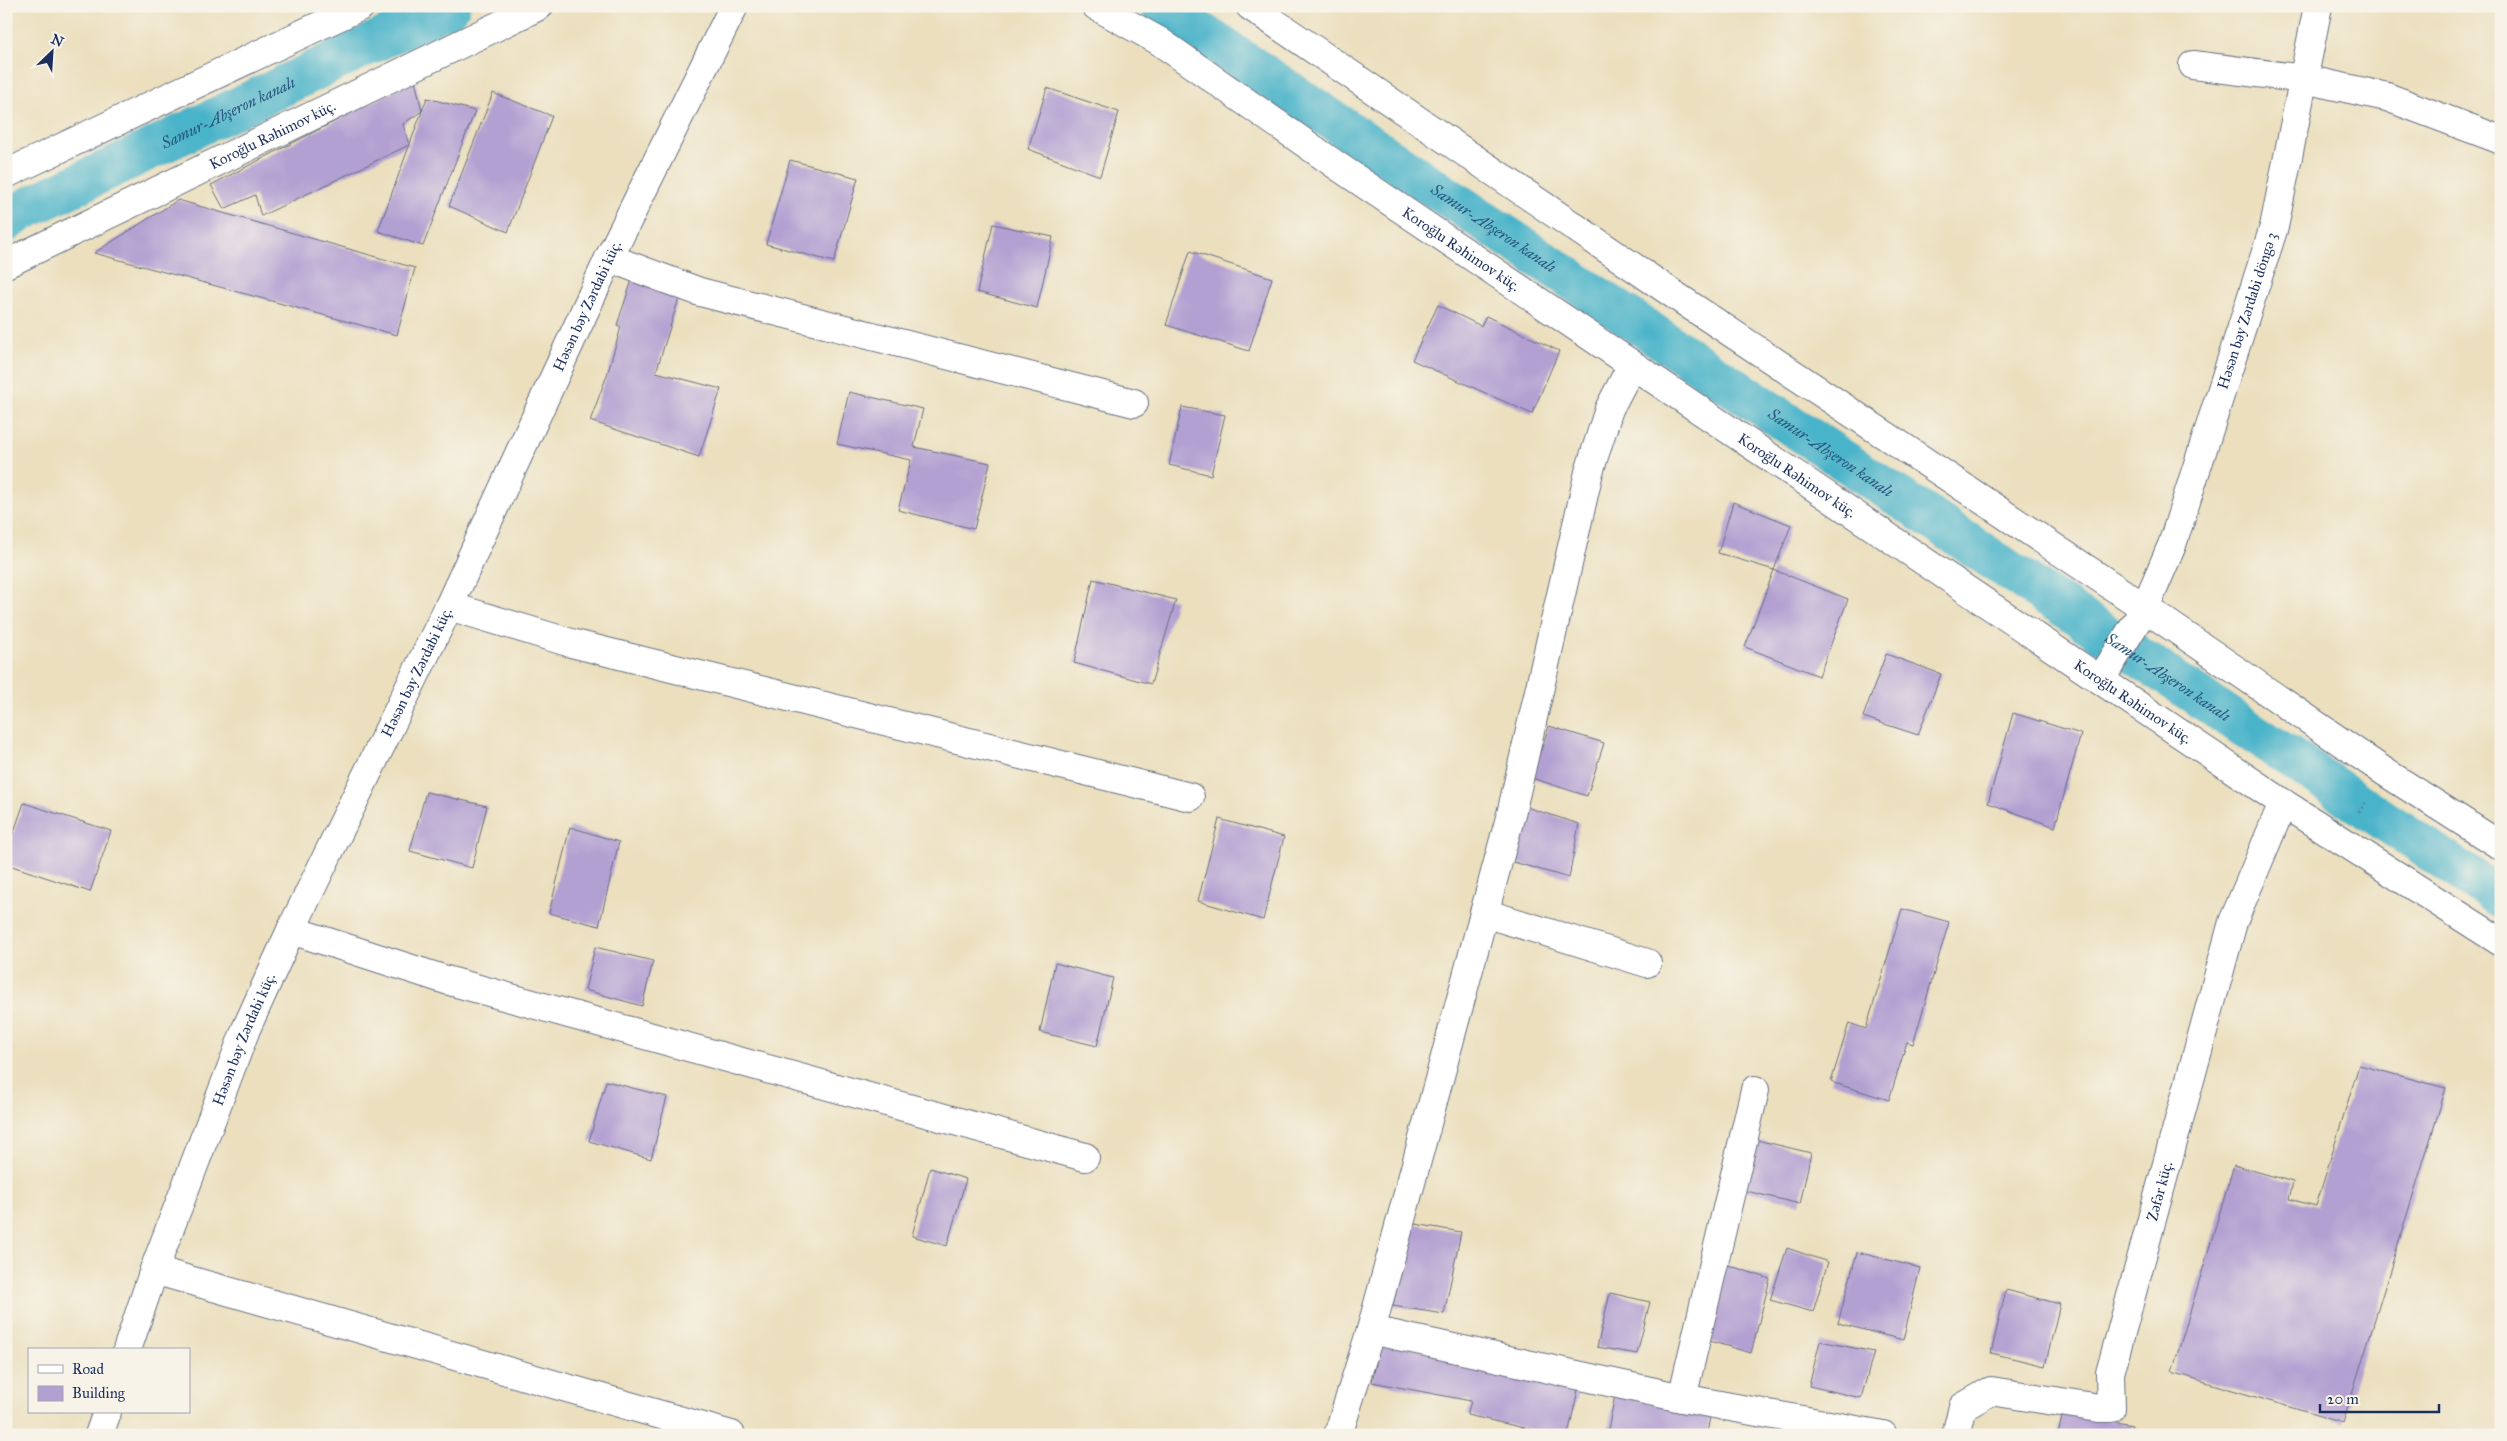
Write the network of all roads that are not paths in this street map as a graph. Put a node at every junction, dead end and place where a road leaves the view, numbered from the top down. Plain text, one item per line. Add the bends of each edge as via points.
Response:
1 (361, 6) edge
2 (539, 6) edge
3 (734, 6) edge
4 (1096, 6) edge
5 (1250, 6) edge
6 (2318, 6) edge
7 (2193, 65) dead end
8 (2304, 79) junction
9 (2501, 140) edge
10 (6, 174) edge
11 (609, 258) junction
12 (6, 264) edge
13 (1632, 365) junction
14 (1134, 403) dead end
15 (449, 606) junction
16 (2145, 608) junction
17 (2101, 678) junction
18 (1190, 797) dead end
19 (2283, 803) junction
20 (2501, 846) edge
21 (1484, 913) junction
22 (291, 930) junction
23 (2501, 942) edge
24 (1647, 963) dead end
25 (1755, 1090) dead end
26 (1085, 1157) dead end
27 (154, 1270) junction
28 (1371, 1330) junction
29 (128, 1348) edge
30 (1682, 1398) junction
31 (106, 1414) edge
32 (99, 1435) edge
33 (731, 1435) edge
34 (1338, 1435) edge
35 (1883, 1435) edge
36 (1956, 1435) edge

1 - 10 street
2 - 12 street, Koroğlu Rəhimov küç.
3 - 11 street, Həsən bəy Zərdabi küç.
4 - 13 street, Koroğlu Rəhimov küç. via 1159,42
5 - 16 street via 1676,296
6 - 8 street, Həsən bəy Zərdabi döngə 3
7 - 8 street
8 - 9 street via 2387,97
8 - 16 street, Həsən bəy Zərdabi döngə 3 via 2274,226 2172,545
11 - 14 street via 700,292
11 - 15 street, Həsən bəy Zərdabi küç.
13 - 17 street, Koroğlu Rəhimov küç.
13 - 21 street via 1609,409 1589,472 1511,814
15 - 18 street via 571,643
15 - 22 street, Həsən bəy Zərdabi küç.
16 - 17 street, Həsən bəy Zərdabi döngə 3
16 - 20 street via 2385,772
17 - 19 street, Koroğlu Rəhimov küç.
19 - 23 street, Koroğlu Rəhimov küç.
19 - 36 street, Zəfər küç. via 2233,922 2110,1373 2111,1408 1991,1391 1963,1407
21 - 24 street
21 - 28 street
22 - 26 street via 446,980
22 - 27 street, Həsən bəy Zərdabi küç. via 246,1029
25 - 30 street
27 - 29 street, Həsən bəy Zərdabi küç.
27 - 33 street
28 - 30 street
28 - 34 street
30 - 35 street
31 - 32 street

